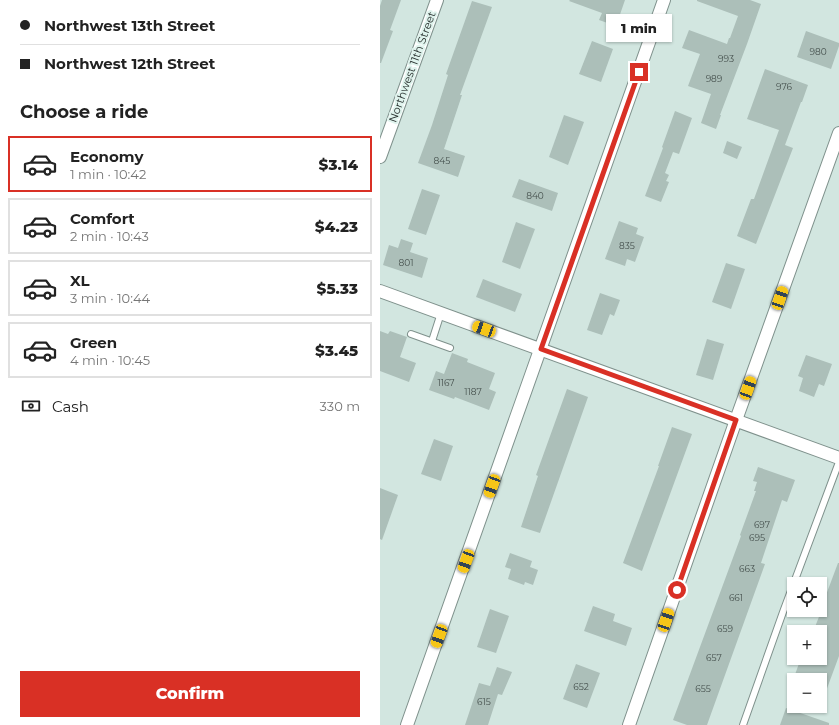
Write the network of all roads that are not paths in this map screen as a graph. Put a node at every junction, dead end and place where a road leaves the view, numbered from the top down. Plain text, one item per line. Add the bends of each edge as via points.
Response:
1 (437, 0) edge
2 (664, 0) edge
3 (839, 133) edge
4 (380, 157) edge
5 (380, 291) edge
6 (441, 313) junction
7 (411, 334) dead end
8 (432, 341) junction
9 (450, 348) dead end
10 (541, 349) junction
11 (736, 420) junction
12 (839, 458) edge
13 (839, 462) edge
14 (407, 725) edge
15 (629, 725) edge
16 (743, 725) edge

1 - 4 street, Northwest 11th Street
2 - 10 street
3 - 11 street
5 - 6 street
6 - 8 lane
6 - 10 street
7 - 8 lane
8 - 9 lane
10 - 11 street
10 - 14 street
11 - 12 street
11 - 15 street
13 - 16 lane

